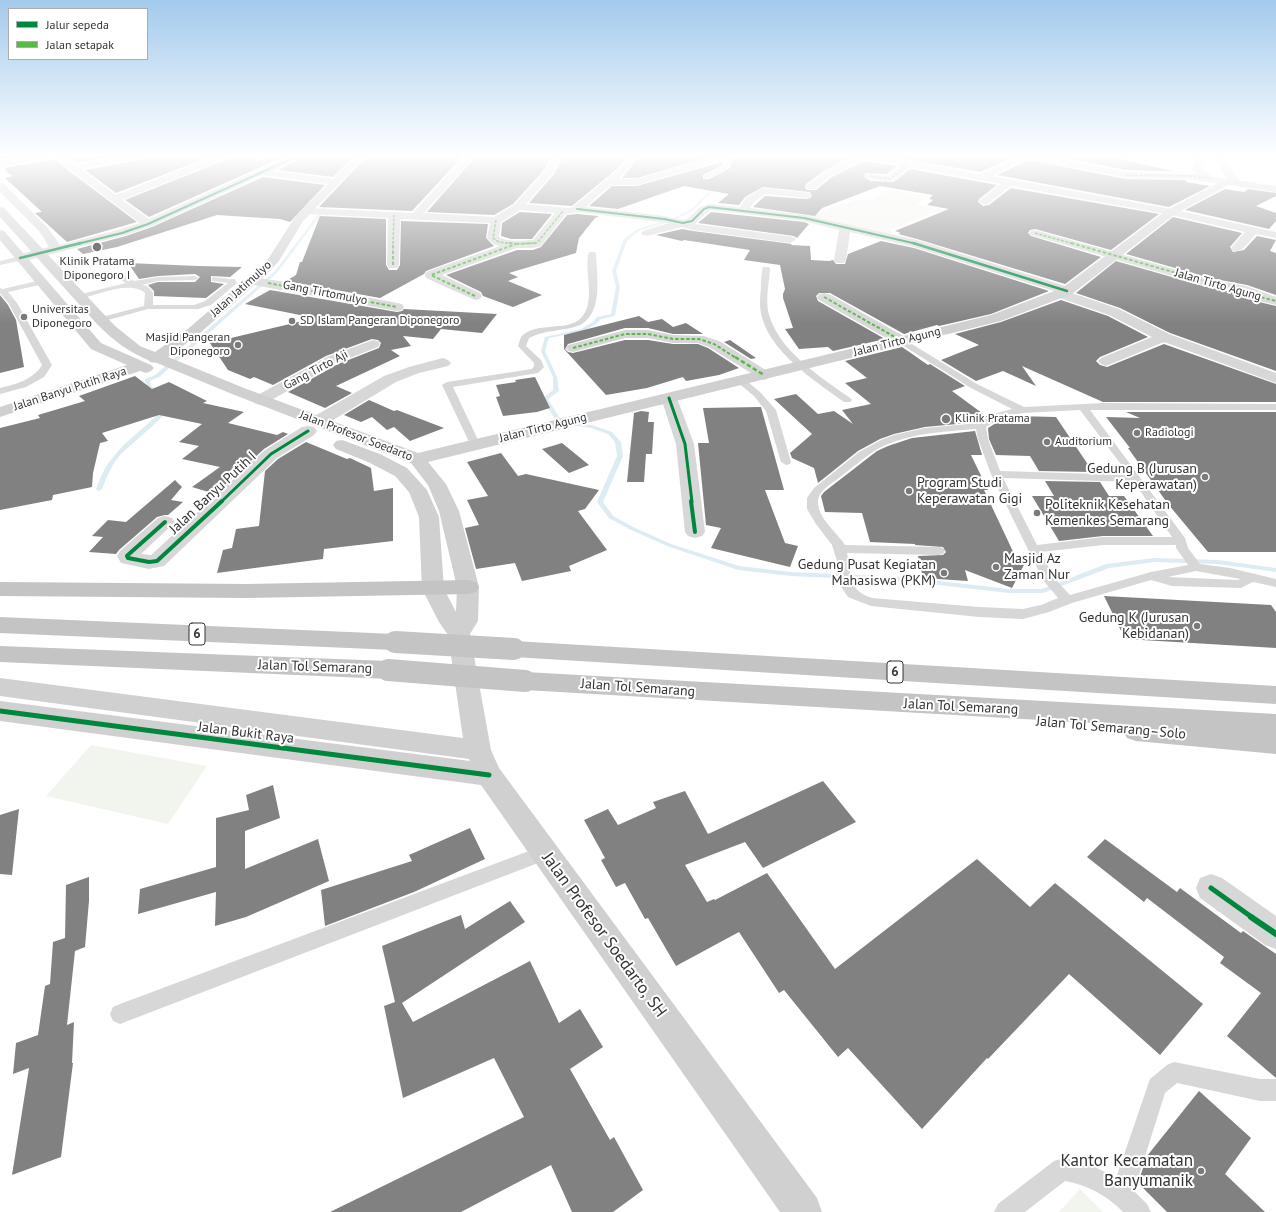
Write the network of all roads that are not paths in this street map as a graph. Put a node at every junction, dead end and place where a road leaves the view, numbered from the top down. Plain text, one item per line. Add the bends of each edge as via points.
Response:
1 (0, 210) edge
2 (128, 210) edge
3 (25, 211) edge
4 (177, 211) edge
5 (310, 211) joint
6 (421, 211) edge
7 (512, 211) edge
8 (558, 211) edge
9 (563, 211) junction
10 (566, 211) edge
11 (590, 211) edge
12 (702, 211) edge
13 (748, 211) edge
14 (1163, 211) edge
15 (1174, 211) edge
16 (1171, 212) junction
17 (394, 215) junction
18 (416, 216) junction
19 (496, 220) junction
20 (674, 221) junction
21 (148, 224) junction
22 (845, 228) junction
23 (1253, 230) junction
24 (0, 233) edge
25 (648, 233) dead end
26 (1035, 233) dead end
27 (1276, 235) edge
28 (790, 239) dead end
29 (516, 244) junction
30 (56, 248) junction
31 (1237, 248) dead end
32 (39, 252) junction
33 (592, 254) dead end
34 (1113, 256) junction
35 (20, 258) junction
36 (840, 260) dead end
37 (0, 263) edge
38 (393, 265) dead end
39 (766, 269) dead end
40 (195, 278) dead end
41 (215, 279) dead end
42 (65, 281) junction
43 (41, 282) junction
44 (259, 282) junction
45 (133, 284) junction
46 (2, 291) edge
47 (1064, 292) junction
48 (475, 296) dead end
49 (80, 297) junction
50 (824, 297) dead end
51 (1276, 301) edge
52 (148, 307) junction
53 (397, 308) dead end
54 (101, 320) junction
55 (1164, 337) junction
56 (902, 341) junction
57 (373, 344) dead end
58 (573, 348) dead end
59 (1106, 361) dead end
60 (443, 363) dead end
61 (140, 366) junction
62 (800, 366) junction
63 (163, 367) junction
64 (764, 375) junction
65 (1276, 378) edge
66 (740, 380) junction
67 (974, 386) junction
68 (0, 391) edge
69 (668, 398) junction
70 (260, 400) junction
71 (847, 400) dead end
72 (1083, 407) junction
73 (1276, 407) edge
74 (1022, 410) junction
75 (0, 412) edge
76 (1000, 415) junction
77 (314, 426) junction
78 (981, 426) junction
79 (475, 444) junction
80 (417, 459) junction
81 (786, 462) dead end
82 (996, 474) junction
83 (1137, 478) junction
84 (166, 522) dead end
85 (695, 532) dead end
86 (1181, 545) junction
87 (1033, 548) junction
88 (840, 549) junction
89 (939, 551) dead end
90 (1194, 565) junction
91 (1151, 576) junction
92 (1251, 577) junction
93 (1276, 583) edge
94 (468, 587) junction
95 (0, 589) edge
96 (433, 589) junction
97 (1064, 597) junction
98 (0, 625) edge
99 (459, 634) junction
100 (0, 654) edge
101 (0, 687) edge
102 (731, 694) junction
103 (1276, 695) edge
104 (0, 711) edge
105 (1276, 724) edge
106 (1276, 744) edge
107 (484, 763) junction
108 (545, 853) junction
109 (1211, 888) dead end
110 (1276, 934) edge
111 (120, 1014) dead end
112 (1276, 1090) edge
113 (1122, 1194) junction
114 (803, 1212) edge
115 (1006, 1212) edge
116 (1139, 1212) edge

1 - 32 main road, Jalan Profesor Soedarto
2 - 21 street
3 - 30 street via 44,230
4 - 21 street
5 - 17 street
5 - 44 main road, Jalan Jatimulyo via 299,219
6 - 18 street
7 - 19 street
8 - 9 street
9 - 10 street
9 - 29 street via 537,243
11 - 20 street
12 - 20 street via 692,221
13 - 22 street via 804,218
14 - 16 street
15 - 16 main road, Jalan Tirto Agung
16 - 23 street
16 - 34 main road, Jalan Tirto Agung
17 - 18 street
17 - 38 street
18 - 19 street
19 - 29 street via 493,238 499,242
20 - 25 street
20 - 28 street via 694,227
21 - 30 street via 122,233
22 - 36 street
22 - 47 street via 917,244
23 - 27 street
23 - 31 street
24 - 35 main road, Jalan Profesor Soedarto
26 - 34 street
29 - 48 street via 430,275
30 - 32 street
32 - 35 street
32 - 42 main road, Jalan Profesor Soedarto
33 - 79 lane via 590,313 579,324 533,333 525,337 522,346 538,362 539,367 535,371 447,385
34 - 47 main road, Jalan Tirto Agung
34 - 51 street, Jalan Tirto Agung via 1241,289
35 - 37 lane
35 - 43 main road, Jalan Profesor Soedarto
39 - 62 lane via 765,317 774,334
40 - 45 lane via 158,279
41 - 52 lane via 232,280 233,283 208,303 195,307
42 - 45 lane via 104,273 114,274
42 - 49 main road, Jalan Profesor Soedarto
43 - 46 lane
43 - 61 main road, Jalan Profesor Soedarto via 96,346
44 - 53 street, Gang Tirtomulyo
44 - 63 main road, Jalan Jatimulyo via 194,331
45 - 49 lane
45 - 52 lane via 149,292
46 - 68 lane via 13,303 47,364 41,375 23,385
47 - 55 street via 1114,312
47 - 56 main road, Jalan Tirto Agung via 996,318
49 - 54 main road, Jalan Profesor Soedarto
50 - 56 street
52 - 54 lane
54 - 63 main road, Jalan Profesor Soedarto via 128,345
55 - 59 street
55 - 65 street
56 - 62 main road, Jalan Tirto Agung
56 - 67 lane
57 - 70 street, Gang Tirto Aji via 332,360
58 - 64 street via 625,334 699,339 714,344
60 - 77 street, Jalan Banyu Putih I via 390,379
61 - 63 main road, Jalan Profesor Soedarto
61 - 75 main road, Jalan Banyu Putih Raya
62 - 64 main road, Jalan Tirto Agung
62 - 71 lane
63 - 70 main road, Jalan Profesor Soedarto
63 - 77 main road, Jalan Profesor Soedarto
64 - 66 main road, Jalan Tirto Agung
66 - 69 main road, Jalan Tirto Agung
66 - 81 lane via 757,394 770,410
67 - 74 lane
67 - 76 lane via 976,391 995,403 1000,409
69 - 79 main road, Jalan Tirto Agung
69 - 85 street via 685,444
70 - 77 main road, Jalan Profesor Soedarto
72 - 73 lane
72 - 74 lane
72 - 83 lane
74 - 76 lane
76 - 78 lane
77 - 80 main road, Jalan Profesor Soedarto
77 - 84 street, Jalan Banyu Putih I via 262,461 157,561 128,558 127,556
77 - 96 main road, Jalan Profesor Soedarto via 401,472 418,490 428,517
78 - 82 lane
78 - 88 lane via 926,431 888,440 871,449 829,480 815,493 812,501 816,514
79 - 80 main road, Jalan Tirto Agung
80 - 94 main road, Jalan Profesor Soedarto via 437,484 449,511
82 - 83 lane
82 - 87 lane
83 - 86 lane
86 - 87 lane via 1103,541
86 - 90 lane
87 - 97 lane via 1049,580
88 - 89 lane
88 - 97 lane via 846,589 854,596 871,602 1023,614 1044,609
90 - 91 lane
90 - 92 lane
91 - 92 lane via 1172,582 1242,584
91 - 97 lane
92 - 93 lane
94 - 96 highway
94 - 99 main road, Jalan Profesor Soedarto via 466,621
95 - 96 highway
96 - 99 main road, Jalan Profesor Soedarto
98 - 103 highway, Jalan Tol Semarang / 6, bridge via 395,642
99 - 107 main road, Jalan Profesor Soedarto, SH
100 - 102 highway, Jalan Tol Semarang / 6, bridge via 388,670
101 - 107 main road, Jalan Bukit Raya
102 - 105 highway, Jalan Tol Semarang / 6
102 - 106 highway, Jalan Tol Semarang–Solo / 6
104 - 107 main road, Jalan Bukit Raya
107 - 108 main road, Jalan Profesor Soedarto, SH
108 - 111 lane
108 - 114 main road, Jalan Profesor Soedarto, SH
109 - 110 street
112 - 113 lane via 1260,1090 1174,1072 1157,1086
113 - 115 lane via 1083,1173 1062,1169
113 - 116 lane

